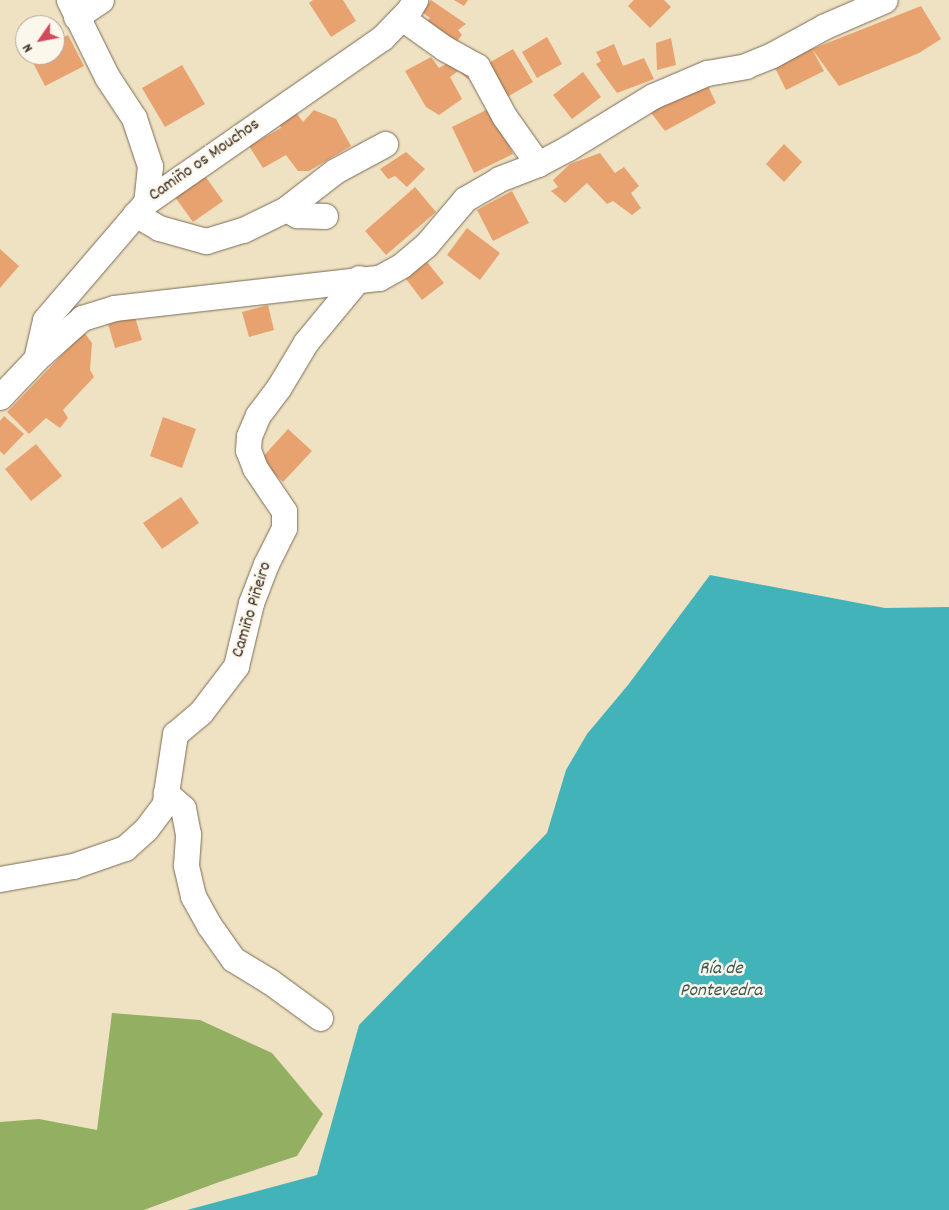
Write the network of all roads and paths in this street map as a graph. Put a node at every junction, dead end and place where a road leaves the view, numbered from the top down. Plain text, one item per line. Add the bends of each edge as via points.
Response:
1 (101, 0) edge
2 (885, 0) edge
3 (72, 9) edge
4 (409, 9) edge
5 (385, 144) dead end
6 (538, 164) junction
7 (140, 208) junction
8 (286, 209) junction
9 (325, 216) dead end
10 (359, 278) junction
11 (36, 359) junction
12 (0, 397) edge
13 (166, 793) junction
14 (0, 878) edge
15 (320, 1018) dead end

1 - 3 street
2 - 6 street via 825,26 772,55 745,66 707,73 653,96
3 - 7 street via 107,77 134,118 150,166
4 - 6 street via 444,48 476,66 504,116
4 - 7 street, Camiño os Mouchos via 382,38
5 - 8 street via 335,171
6 - 10 street via 499,179 466,199 426,244 402,265 379,278
7 - 8 street via 159,228 206,240 243,230
7 - 11 street, Camiño os Mouchos via 45,320
8 - 9 street via 297,215
10 - 11 street via 114,308 82,318
10 - 13 street, Camiño Piñeiro via 306,342 258,415 249,436 248,450 255,468 284,511 284,528 251,603 236,666 201,712 176,734
11 - 12 street
13 - 14 street, Camiño Piñeiro via 165,804 146,829 125,848 73,866
13 - 15 street via 183,808 188,834 186,865 194,896 232,960 269,981

